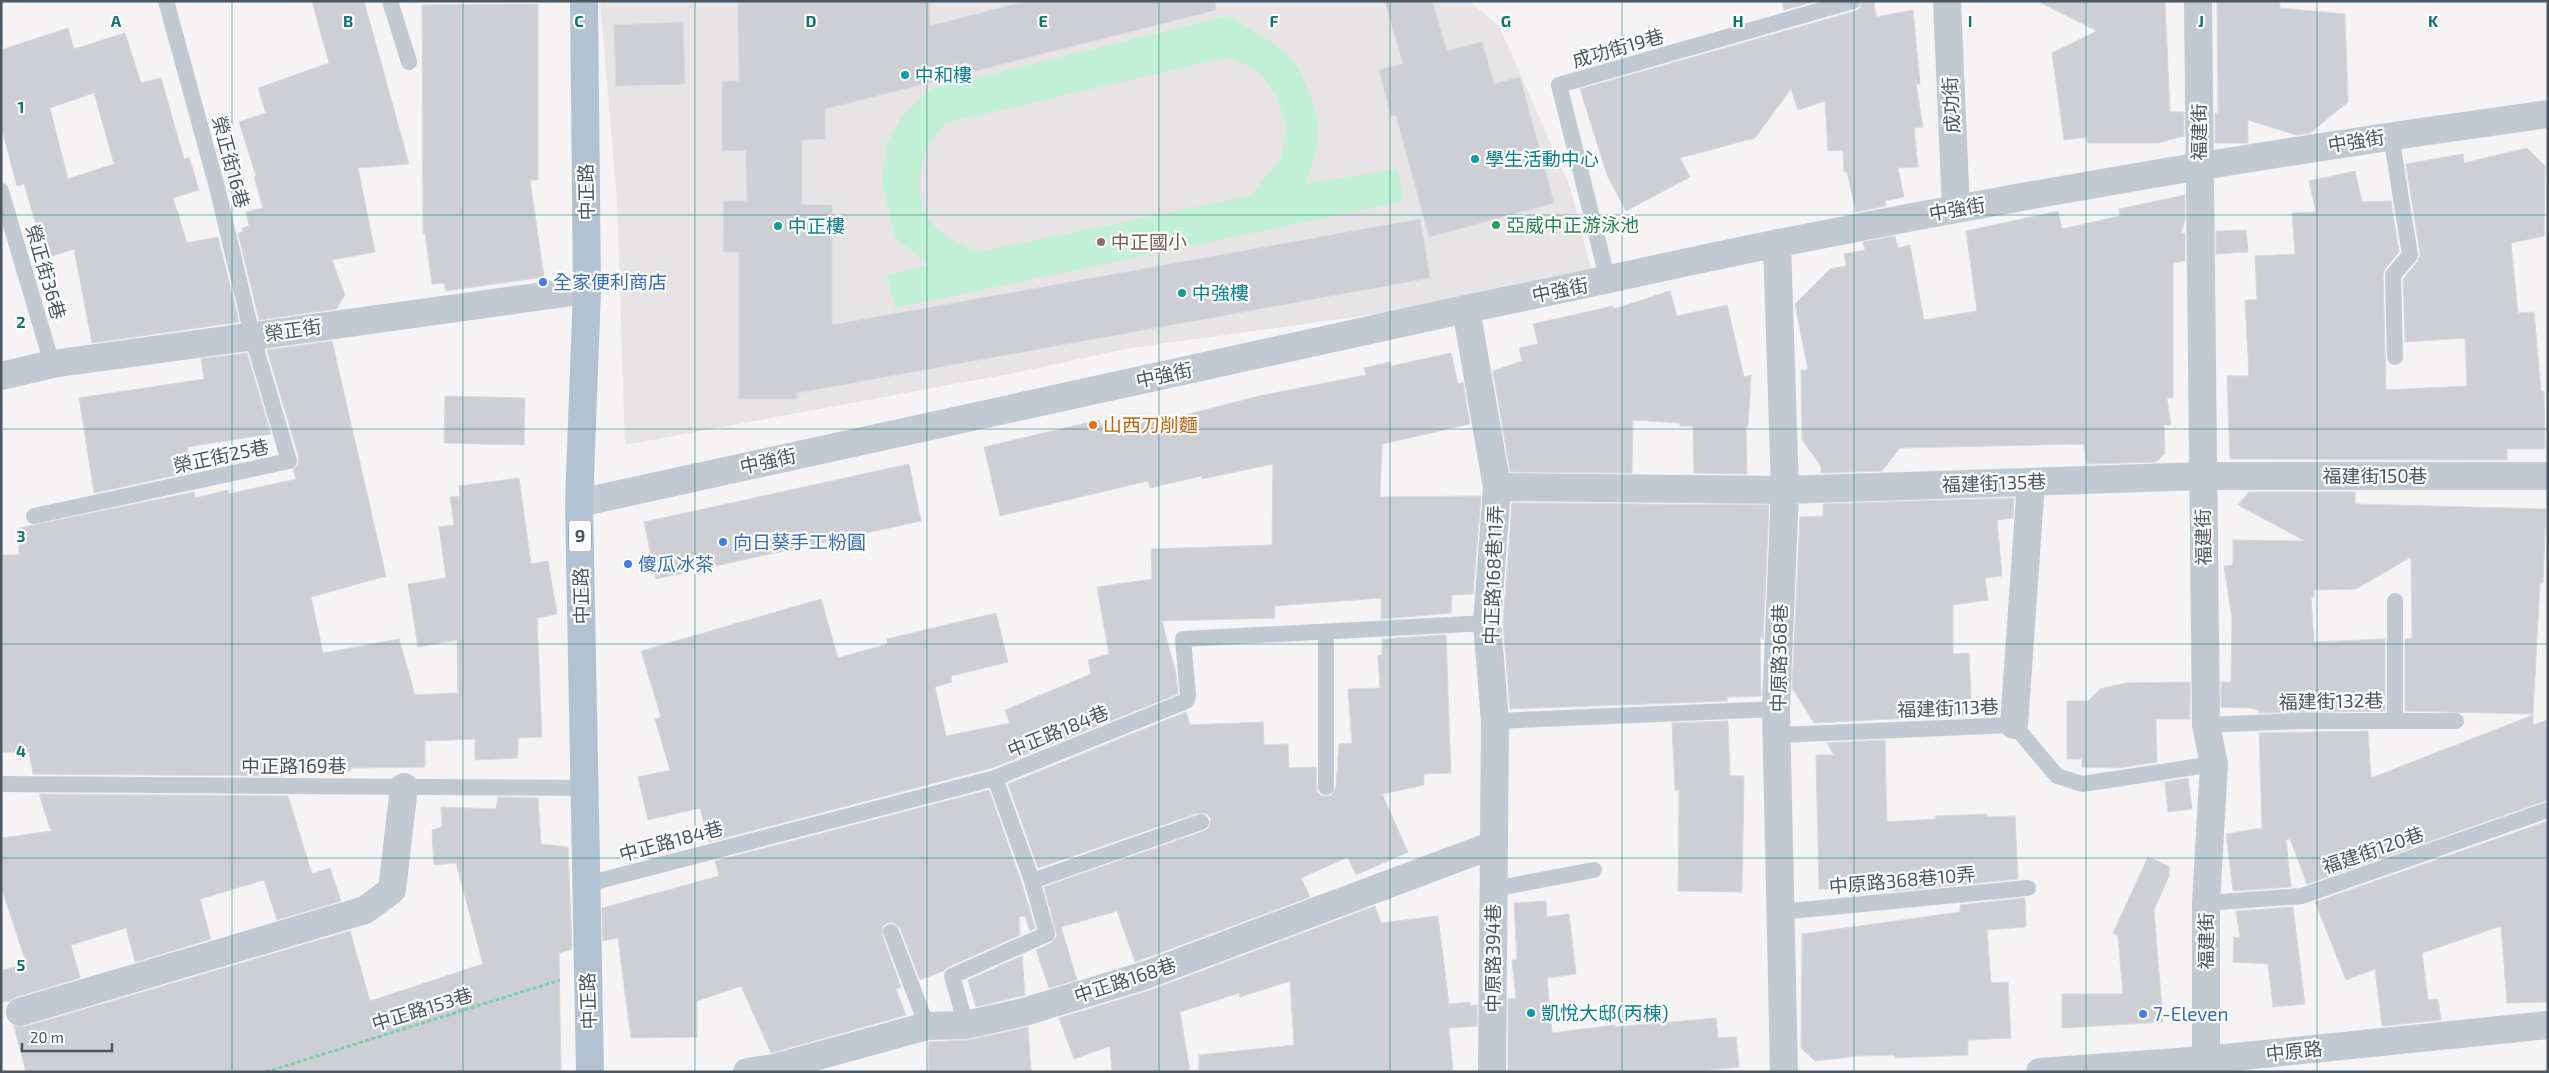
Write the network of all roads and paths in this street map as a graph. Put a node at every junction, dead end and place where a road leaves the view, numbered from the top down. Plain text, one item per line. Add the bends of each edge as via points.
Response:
1 (166, 1) edge
2 (390, 1) edge
3 (584, 1) edge
4 (1853, 1) edge
5 (1947, 1) edge
6 (2198, 1) edge
7 (409, 62) dead end
8 (2548, 114) edge
9 (2391, 136) junction
10 (2199, 168) junction
11 (1, 191) edge
12 (1956, 209) junction
13 (1777, 244) junction
14 (1608, 281) junction
15 (587, 290) junction
16 (1466, 308) junction
17 (252, 335) junction
18 (2395, 357) dead end
19 (52, 364) junction
20 (1, 376) edge
21 (2202, 476) junction
22 (2548, 476) edge
23 (2031, 482) junction
24 (1497, 487) junction
25 (1785, 490) junction
26 (579, 503) junction
27 (34, 516) dead end
28 (2395, 601) dead end
29 (1487, 623) junction
30 (1326, 632) junction
31 (1495, 721) junction
32 (2395, 721) junction
33 (2456, 721) dead end
34 (1777, 722) junction
35 (2014, 725) junction
36 (2206, 725) junction
37 (2214, 764) junction
38 (995, 778) junction
39 (1, 784) edge
40 (404, 786) junction
41 (1326, 787) dead end
42 (586, 788) junction
43 (2548, 810) edge
44 (1201, 822) dead end
45 (1493, 845) junction
46 (1594, 870) dead end
47 (1032, 880) junction
48 (587, 884) junction
49 (2028, 888) dead end
50 (1493, 889) junction
51 (2206, 903) junction
52 (1780, 912) junction
53 (891, 932) dead end
54 (587, 972) junction
55 (20, 1012) dead end
56 (966, 1025) junction
57 (2548, 1025) edge
58 (927, 1026) junction
59 (2205, 1066) edge
60 (266, 1072) edge
61 (590, 1072) edge
62 (746, 1072) edge
63 (1492, 1072) edge
64 (1784, 1072) edge
65 (2040, 1072) edge

1 - 17 lane, 榮正街16巷 via 217,187
2 - 7 lane
3 - 15 main road, 中正路 / 9
4 - 14 lane, 成功街19巷 via 1559,85
5 - 12 street, 成功街
6 - 10 street, 福建街
8 - 9 street, 中強街
9 - 10 street, 中強街
9 - 18 lane via 2410,255 2393,275
10 - 12 street, 中強街
10 - 21 street, 福建街
11 - 19 lane, 榮正街36巷
12 - 13 street, 中強街
13 - 14 street, 中強街
13 - 25 street, 中原路368巷
14 - 16 street, 中強街
15 - 17 street, 榮正街
15 - 26 main road, 中正路 / 9
16 - 24 street, 中正路168巷11弄
16 - 26 street, 中強街
17 - 19 street, 榮正街
17 - 27 lane, 榮正街25巷 via 289,461
19 - 20 street, 榮正街
21 - 22 street, 福建街150巷
21 - 23 street, 福建街135巷
21 - 36 street, 福建街
23 - 25 street, 福建街135巷
23 - 35 street
24 - 25 street, 福建街135巷
24 - 29 street, 中正路168巷11弄
25 - 34 street, 中原路368巷
26 - 42 main road, 中正路 / 9
28 - 32 lane
29 - 30 lane, 中正路184巷
29 - 31 street, 中正路168巷11弄
30 - 38 lane, 中正路184巷 via 1183,639 1186,701
30 - 41 lane
31 - 34 lane, 福建街113巷
31 - 45 street, 中正路168巷11弄
32 - 33 lane, 福建街132巷
32 - 36 lane, 福建街132巷 via 2301,720
34 - 35 lane, 福建街113巷
34 - 52 street, 中原路368巷
35 - 37 lane, 福建街113巷 via 2058,776 2082,784
36 - 37 street, 福建街
37 - 51 street, 福建街
38 - 47 lane
38 - 48 lane, 中正路184巷
39 - 40 lane, 中正路169巷
40 - 42 lane, 中正路169巷
40 - 55 street via 392,890 364,910
42 - 48 main road, 中正路 / 9
43 - 51 lane, 福建街120巷 via 2302,896
44 - 47 lane
45 - 50 street, 中原路394巷
45 - 56 street, 中正路168巷 via 1146,975 1024,1012
46 - 50 lane
47 - 56 lane via 1047,934 952,976
48 - 54 main road, 中正路 / 9
49 - 52 lane, 中原路368巷10弄
50 - 63 street, 中原路394巷
51 - 59 street, 福建街
52 - 64 street, 中原路368巷
53 - 58 lane
54 - 60 path, 中正路153巷
54 - 61 main road, 中正路 / 9
56 - 58 street, 中正路168巷
57 - 59 street, 中原路
58 - 62 street, 中正路168巷 via 774,1068
59 - 65 street, 中原路

